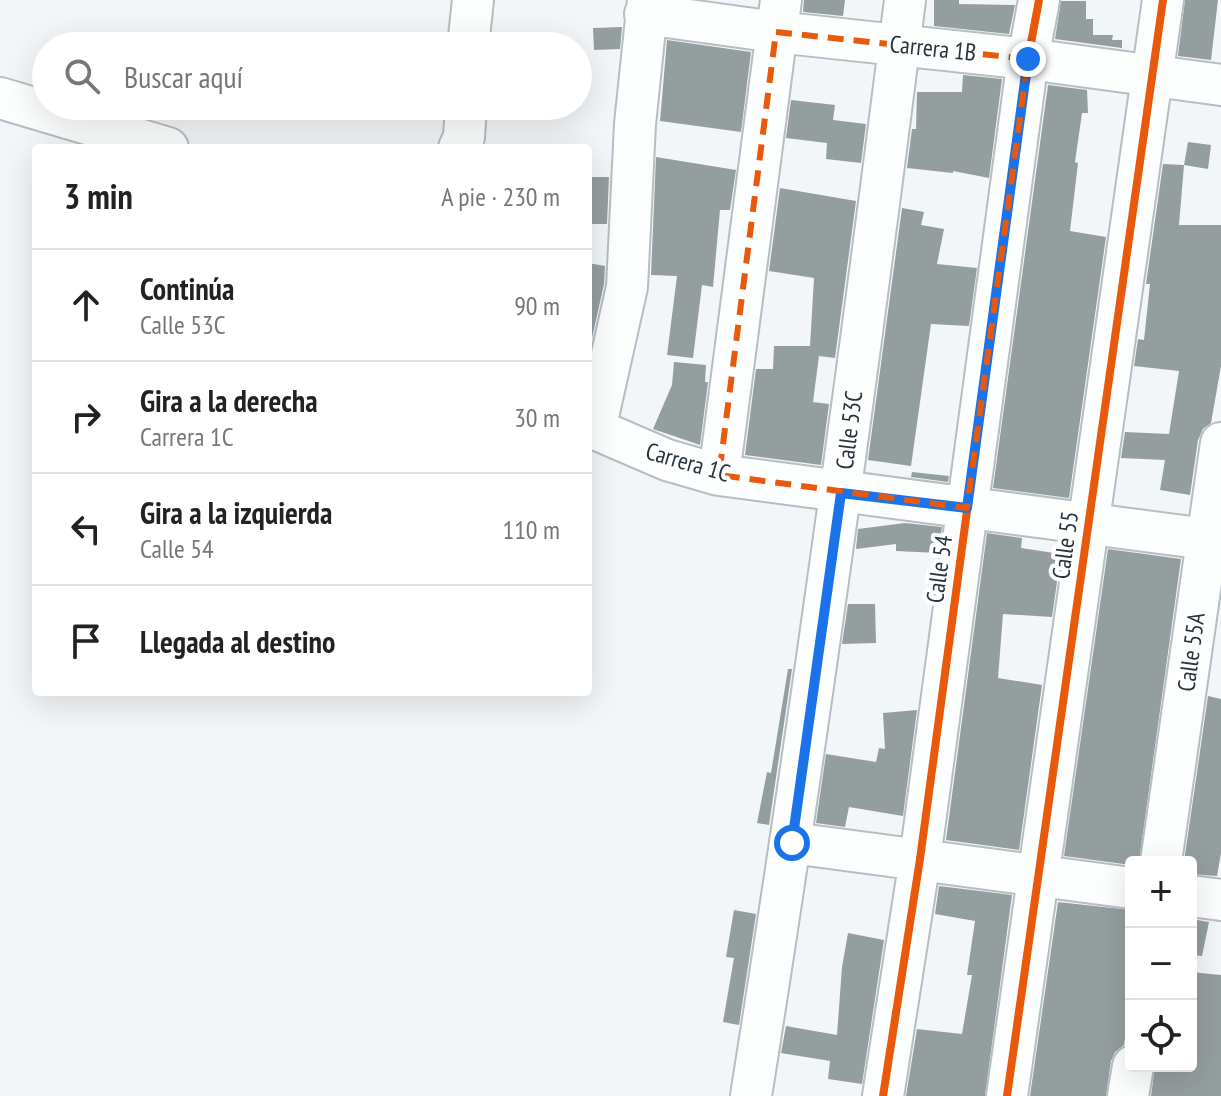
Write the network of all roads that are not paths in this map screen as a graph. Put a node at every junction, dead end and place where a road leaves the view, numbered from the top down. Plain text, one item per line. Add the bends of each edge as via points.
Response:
1 (473, 0) edge
2 (905, 0) edge
3 (1039, 0) edge
4 (1163, 0) edge
5 (646, 7) edge
6 (779, 16) edge
7 (470, 32) edge
8 (900, 44) junction
9 (1028, 59) junction
10 (1152, 76) junction
11 (1221, 85) edge
12 (0, 98) edge
13 (32, 108) edge
14 (74, 120) edge
15 (465, 120) edge
16 (155, 144) edge
17 (461, 144) edge
18 (592, 424) edge
19 (592, 428) edge
20 (1221, 443) edge
21 (719, 475) junction
22 (841, 493) junction
23 (967, 508) junction
24 (1088, 524) junction
25 (1214, 540) edge
26 (792, 843) junction
27 (1162, 856) edge
28 (920, 859) junction
29 (1038, 875) junction
30 (1125, 887) edge
31 (1197, 897) edge
32 (1221, 900) edge
33 (1132, 1072) edge
34 (751, 1096) edge
35 (883, 1096) edge
36 (1007, 1096) edge
37 (1128, 1096) edge

1 - 7 street
2 - 8 street, Calle 53C
3 - 9 street, Calle 54
4 - 10 street, Calle 55
5 - 6 street, Carrera 1B
5 - 18 street via 627,287
6 - 8 street, Carrera 1B
6 - 21 street
8 - 9 street, Carrera 1B
8 - 22 street, Calle 53C
9 - 10 street, Carrera 1B
9 - 23 street, Calle 54
10 - 11 street, Carrera 1B
10 - 24 street, Calle 55
12 - 13 street
14 - 16 street
15 - 17 street
19 - 21 street, Carrera 1C
20 - 25 street, Calle 55A
21 - 22 street, Carrera 1C
22 - 23 street, Carrera 1C
22 - 26 street, Calle 53C
23 - 24 street, Carrera 1C
23 - 28 street, Calle 54
24 - 25 street, Carrera 1C
24 - 29 street, Calle 55
25 - 27 street, Calle 55A
26 - 28 street
26 - 34 street, Calle 53C
28 - 29 street
28 - 35 street, Calle 54
29 - 30 street
29 - 36 street, Calle 55
31 - 32 street
33 - 37 street

